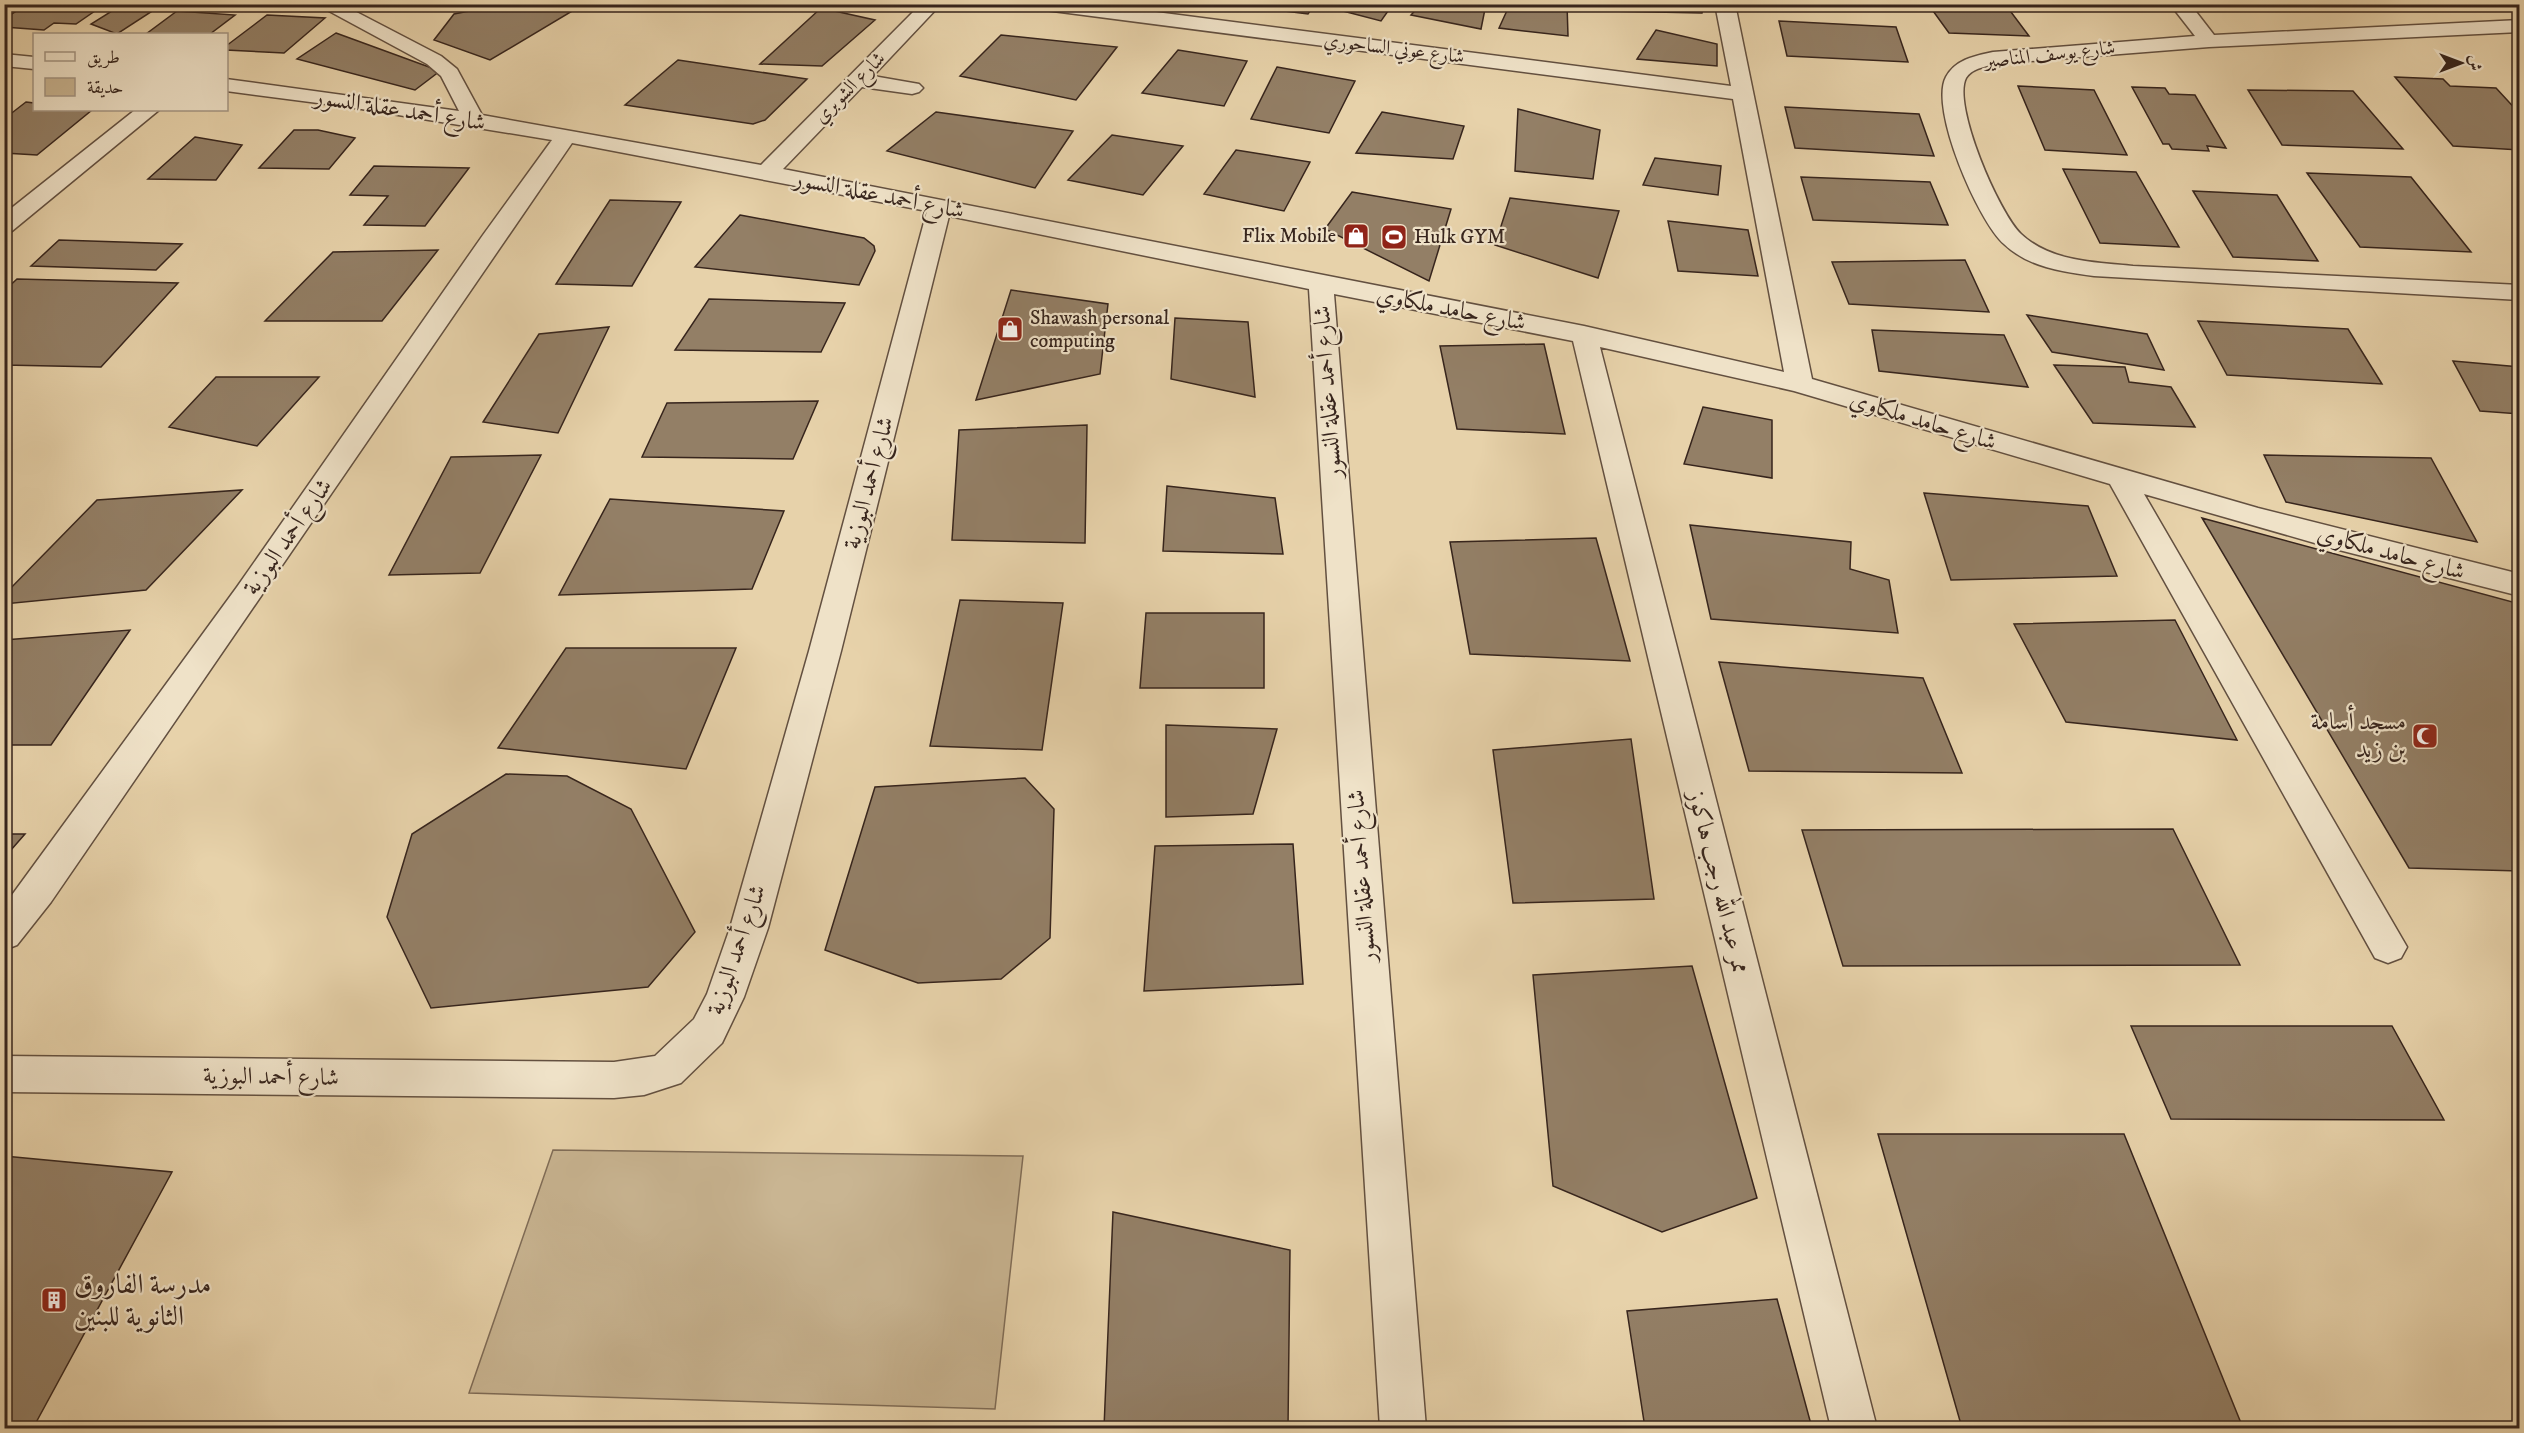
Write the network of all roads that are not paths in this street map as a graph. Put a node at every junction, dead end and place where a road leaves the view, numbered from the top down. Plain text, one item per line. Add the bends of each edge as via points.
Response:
1 (325, 4) edge
2 (932, 4) edge
3 (1045, 4) edge
4 (1725, 4) edge
5 (2179, 4) edge
6 (2520, 26) edge
7 (2209, 41) junction
8 (4, 60) edge
9 (33, 63) edge
10 (858, 80) junction
11 (228, 85) edge
12 (912, 88) dead end
13 (1743, 93) junction
14 (147, 111) edge
15 (475, 122) junction
16 (566, 136) junction
17 (767, 172) junction
18 (940, 207) junction
19 (4, 225) edge
20 (1321, 285) junction
21 (2520, 293) edge
22 (1584, 334) junction
23 (1800, 384) junction
24 (2122, 480) junction
25 (2520, 585) edge
26 (4, 934) edge
27 (2388, 946) dead end
28 (4, 1074) edge
29 (1403, 1428) edge
30 (1854, 1428) edge

1 - 15 street via 434,60 450,73
2 - 10 street, شارع الشوبري
3 - 13 street, شارع عوني الساحوري
4 - 13 street
5 - 7 street
6 - 7 street, شارع يوسف المناصير
7 - 21 street, شارع يوسف المناصير via 1993,57 1964,66 1953,79 1951,96 1985,202 2005,234 2031,253 2052,260 2133,273
8 - 9 street
10 - 12 street
10 - 17 street, شارع الشوبري
11 - 15 street, شارع أحمد عقلة النسور
13 - 23 street
14 - 19 street
15 - 16 street, شارع أحمد عقلة النسور
16 - 17 street, شارع أحمد عقلة النسور
16 - 26 street, شارع أحمد البوزية via 255,585
17 - 18 street, شارع أحمد عقلة النسور
18 - 20 street, شارع أحمد عقلة النسور
18 - 28 street, شارع أحمد البوزية via 749,928 725,997 708,1031 680,1058 667,1070 614,1080
20 - 22 street, شارع حامد ملكاوي
20 - 29 street, شارع أحمد عقلة النسور
22 - 23 street, شارع حامد ملكاوي
22 - 30 street, ممر عبد الله رجب هاكوز
23 - 24 street, شارع حامد ملكاوي
24 - 25 street, شارع حامد ملكاوي via 2412,560
24 - 27 street

